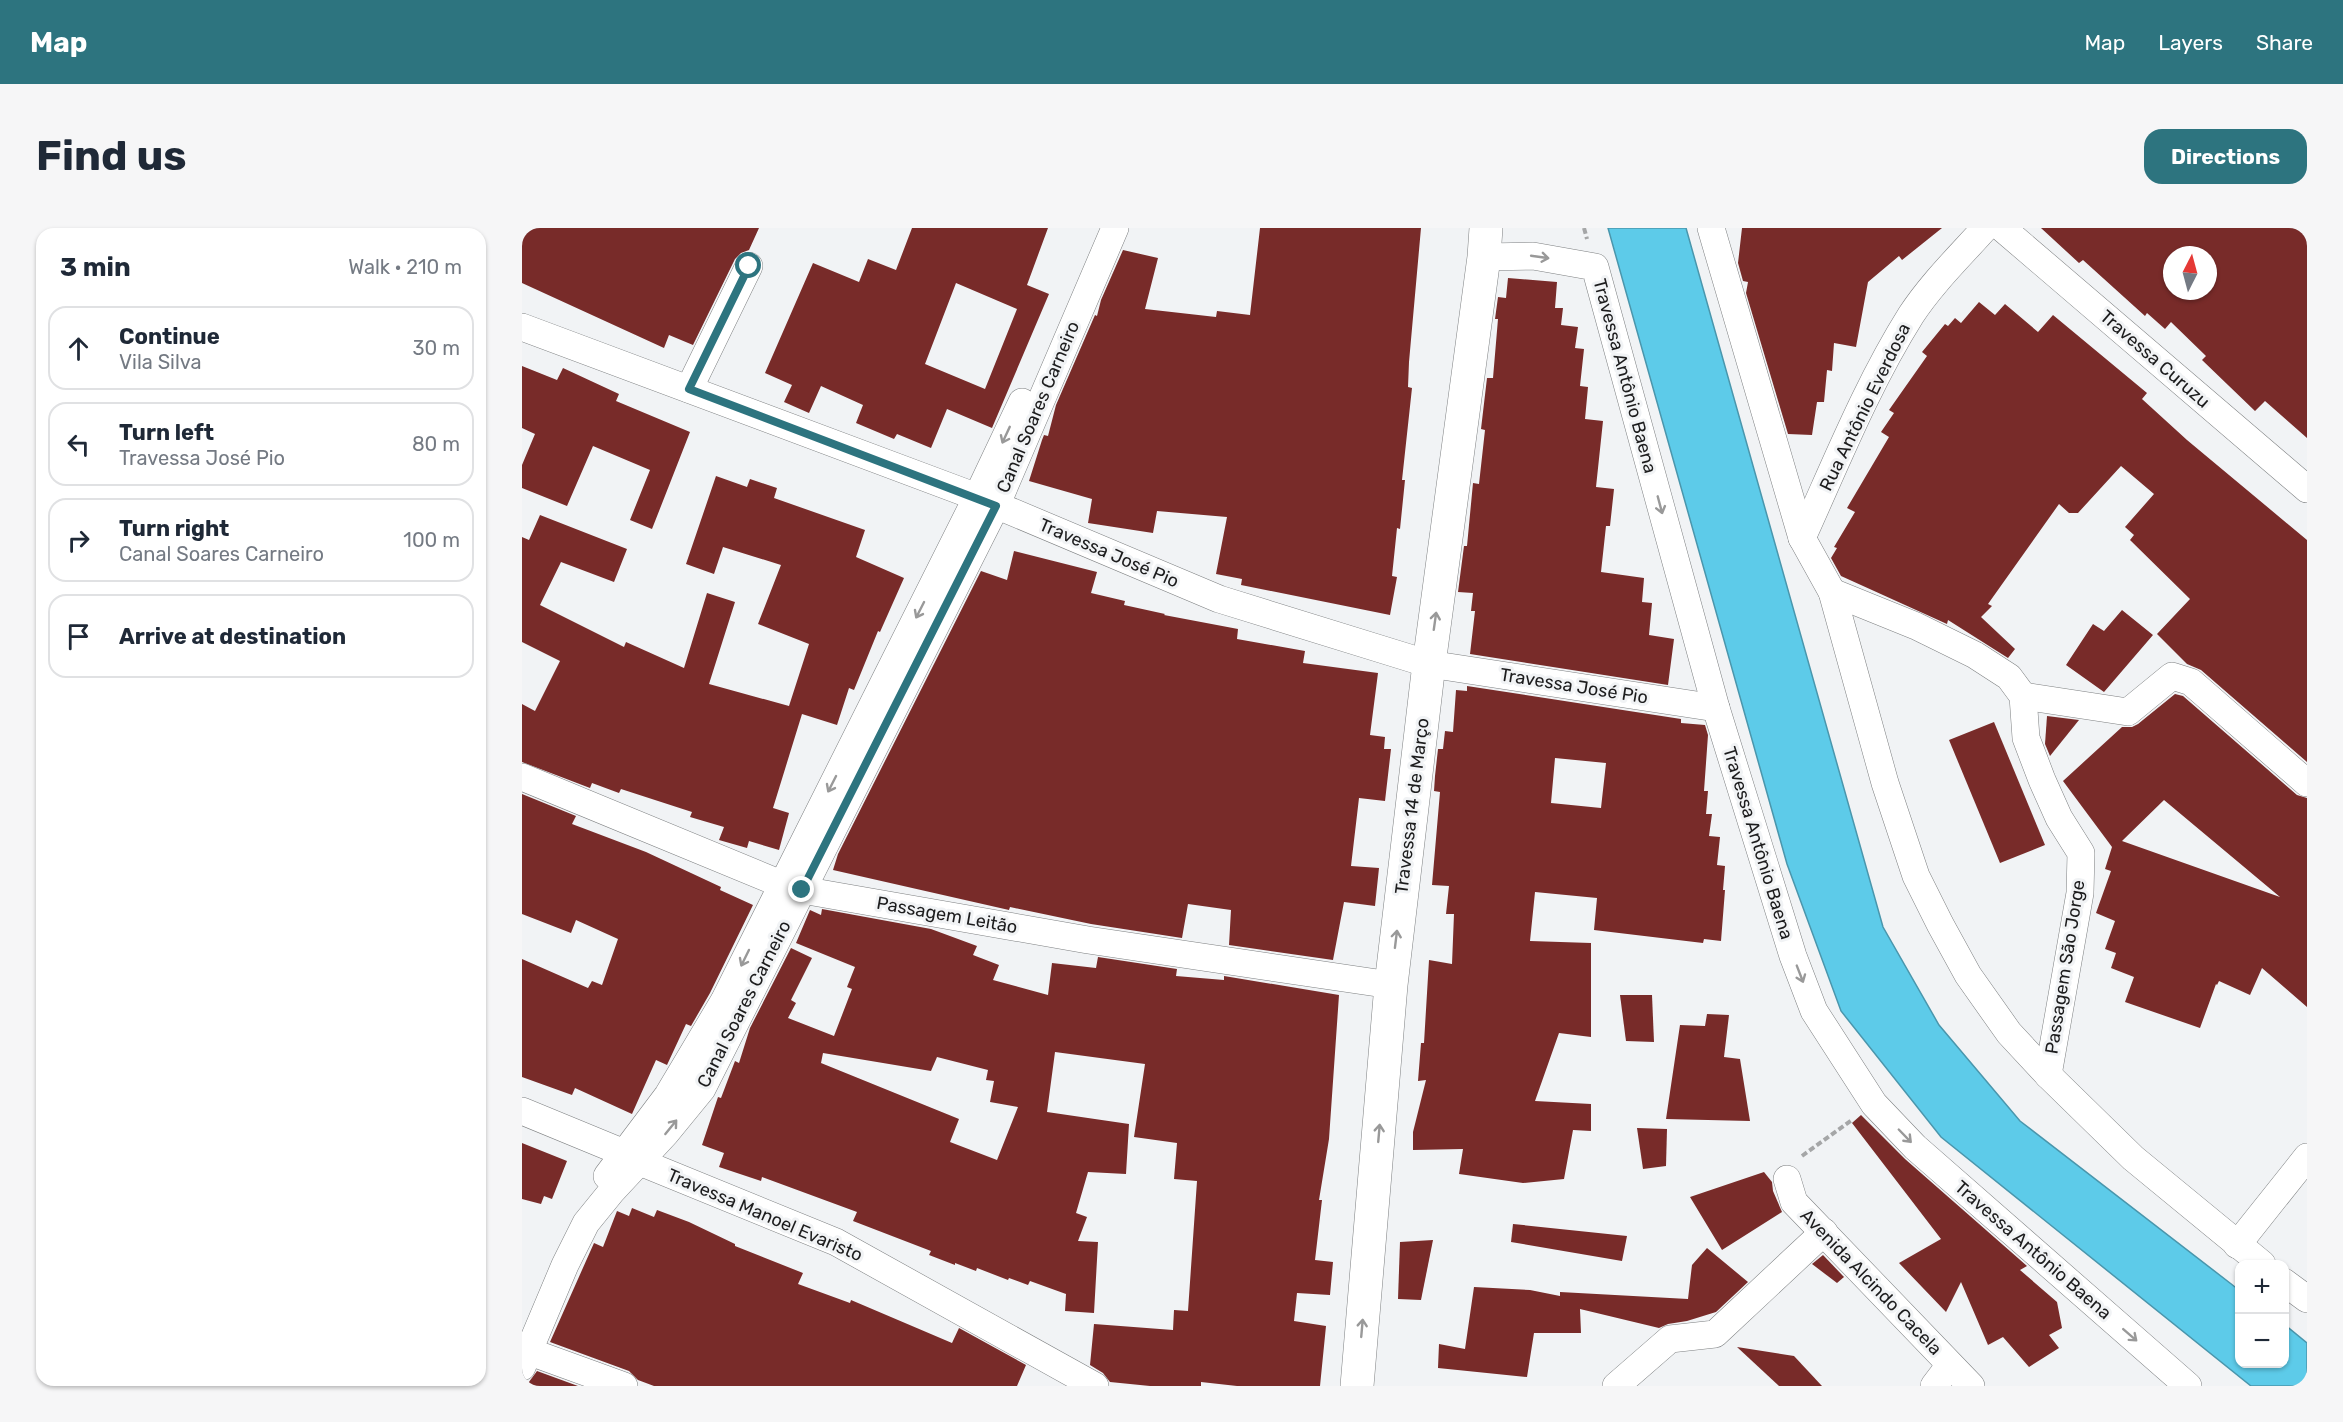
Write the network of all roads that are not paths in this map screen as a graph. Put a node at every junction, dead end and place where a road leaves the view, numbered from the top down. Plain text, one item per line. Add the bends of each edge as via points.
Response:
1 (1098, 228) edge
2 (1115, 228) edge
3 (1711, 228) edge
4 (1985, 228) edge
5 (2002, 228) edge
6 (1485, 242) edge
7 (749, 266) dead end
8 (522, 327) edge
9 (689, 389) junction
10 (2307, 489) edge
11 (986, 502) junction
12 (1802, 538) junction
13 (1832, 592) junction
14 (1430, 664) junction
15 (2023, 696) junction
16 (1716, 708) junction
17 (522, 777) edge
18 (2307, 783) edge
19 (791, 887) junction
20 (1391, 985) junction
21 (2048, 1075) junction
22 (522, 1111) edge
23 (632, 1157) junction
24 (2307, 1157) edge
25 (1787, 1179) road end
26 (1824, 1232) junction
27 (2237, 1245) junction
28 (2257, 1260) edge
29 (2289, 1286) edge
30 (2307, 1299) edge
31 (524, 1349) edge
32 (1942, 1376) edge
33 (624, 1386) edge
34 (1095, 1386) edge
35 (1358, 1386) edge
36 (1616, 1386) edge
37 (1971, 1386) edge
38 (2188, 1386) edge

1 -> 11 street, Canal Soares Carneiro
2 - 11 street, Canal Soares Carneiro
3 - 12 street
4 - 12 street, Rua Antônio Everdosa via 1912,314 1881,366
5 - 10 street, Travessa Curuzu
14 -> 6 street, Travessa 14 de Março
6 -> 16 street, Travessa Antônio Baena via 1533,256 1595,267
7 - 9 street
8 - 9 street, Travessa José Pio
9 - 11 street, Travessa José Pio
11 - 14 street, Travessa José Pio via 1219,599
11 - 19 street, Canal Soares Carneiro
12 - 13 street
13 - 15 street via 1975,655 2009,677
13 - 21 street via 1885,783 1916,876 1968,975 2009,1033
14 - 16 street, Travessa José Pio
20 -> 14 street, Travessa 14 de Março
15 - 18 street via 2128,712 2172,676 2184,678
15 - 21 street, Passagem São Jorge via 2026,738 2059,818 2081,853 2080,893
16 -> 38 street, Travessa Antônio Baena via 1793,956 1814,1011 1874,1104 1915,1147
17 - 19 street, Passagem Leitão
19 - 20 street, Passagem Leitão via 1088,940
19 - 23 street, Canal Soares Carneiro
35 -> 20 street, Travessa 14 de Março
21 - 27 street via 2133,1158
22 - 23 street, Travessa Manoel Evaristo
23 - 31 street, Canal Soares Carneiro via 612,1191 586,1223
23 - 34 street, Travessa Manoel Evaristo via 836,1242
24 - 27 street
25 - 26 street, Avenida Alcindo Cacela via 1794,1202
26 - 32 street, Avenida Alcindo Cacela
26 - 36 street via 1715,1334 1670,1339
27 - 28 street
29 - 30 street
31 - 33 street
32 - 37 street, Avenida Alcindo Cacela

